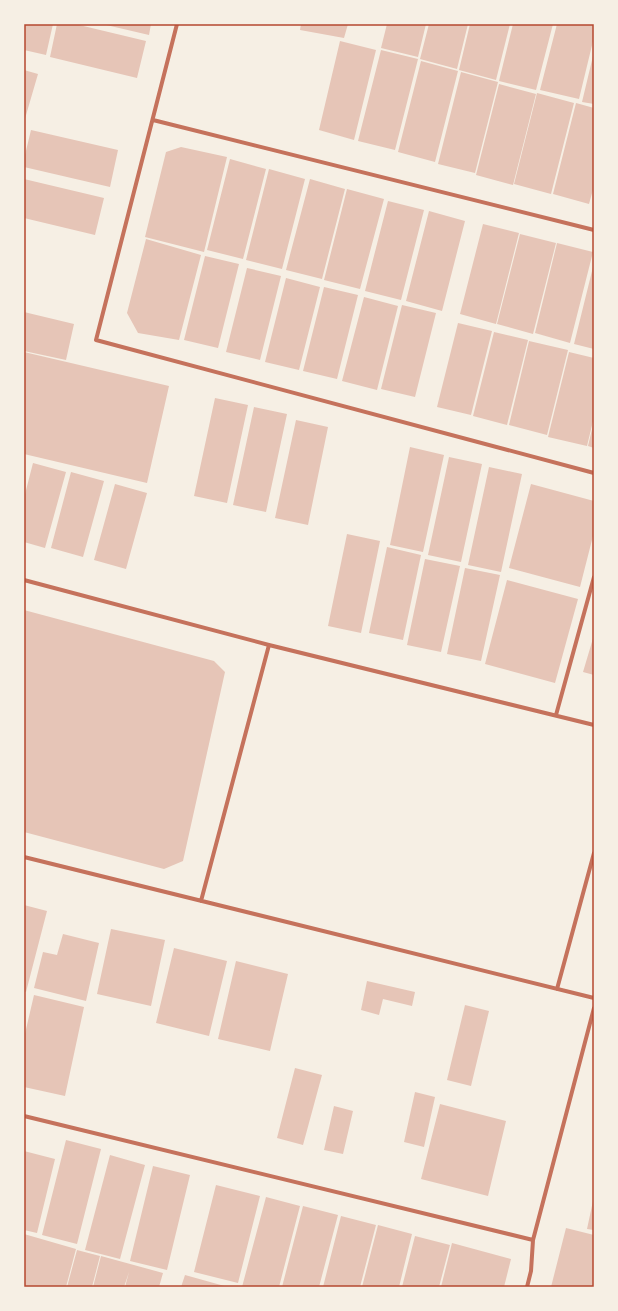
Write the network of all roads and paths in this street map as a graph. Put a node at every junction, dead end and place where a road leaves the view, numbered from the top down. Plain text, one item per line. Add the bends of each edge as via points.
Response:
1 (177, 24) edge
2 (153, 120) junction
3 (594, 230) edge
4 (594, 473) edge
5 (594, 578) edge
6 (24, 580) edge
7 (269, 646) junction
8 (556, 715) junction
9 (594, 725) edge
10 (594, 853) edge
11 (24, 857) edge
12 (201, 901) junction
13 (557, 988) junction
14 (594, 998) edge
15 (594, 1008) edge
16 (24, 1116) edge
17 (533, 1240) junction
18 (527, 1287) edge

1 - 2 street
2 - 3 street
2 - 4 street via 96,340
5 - 8 street
6 - 7 street
7 - 8 street
7 - 12 street
8 - 9 street
10 - 13 street
11 - 12 street
12 - 13 street
13 - 14 street
15 - 17 street
16 - 17 street
17 - 18 street via 531,1272

